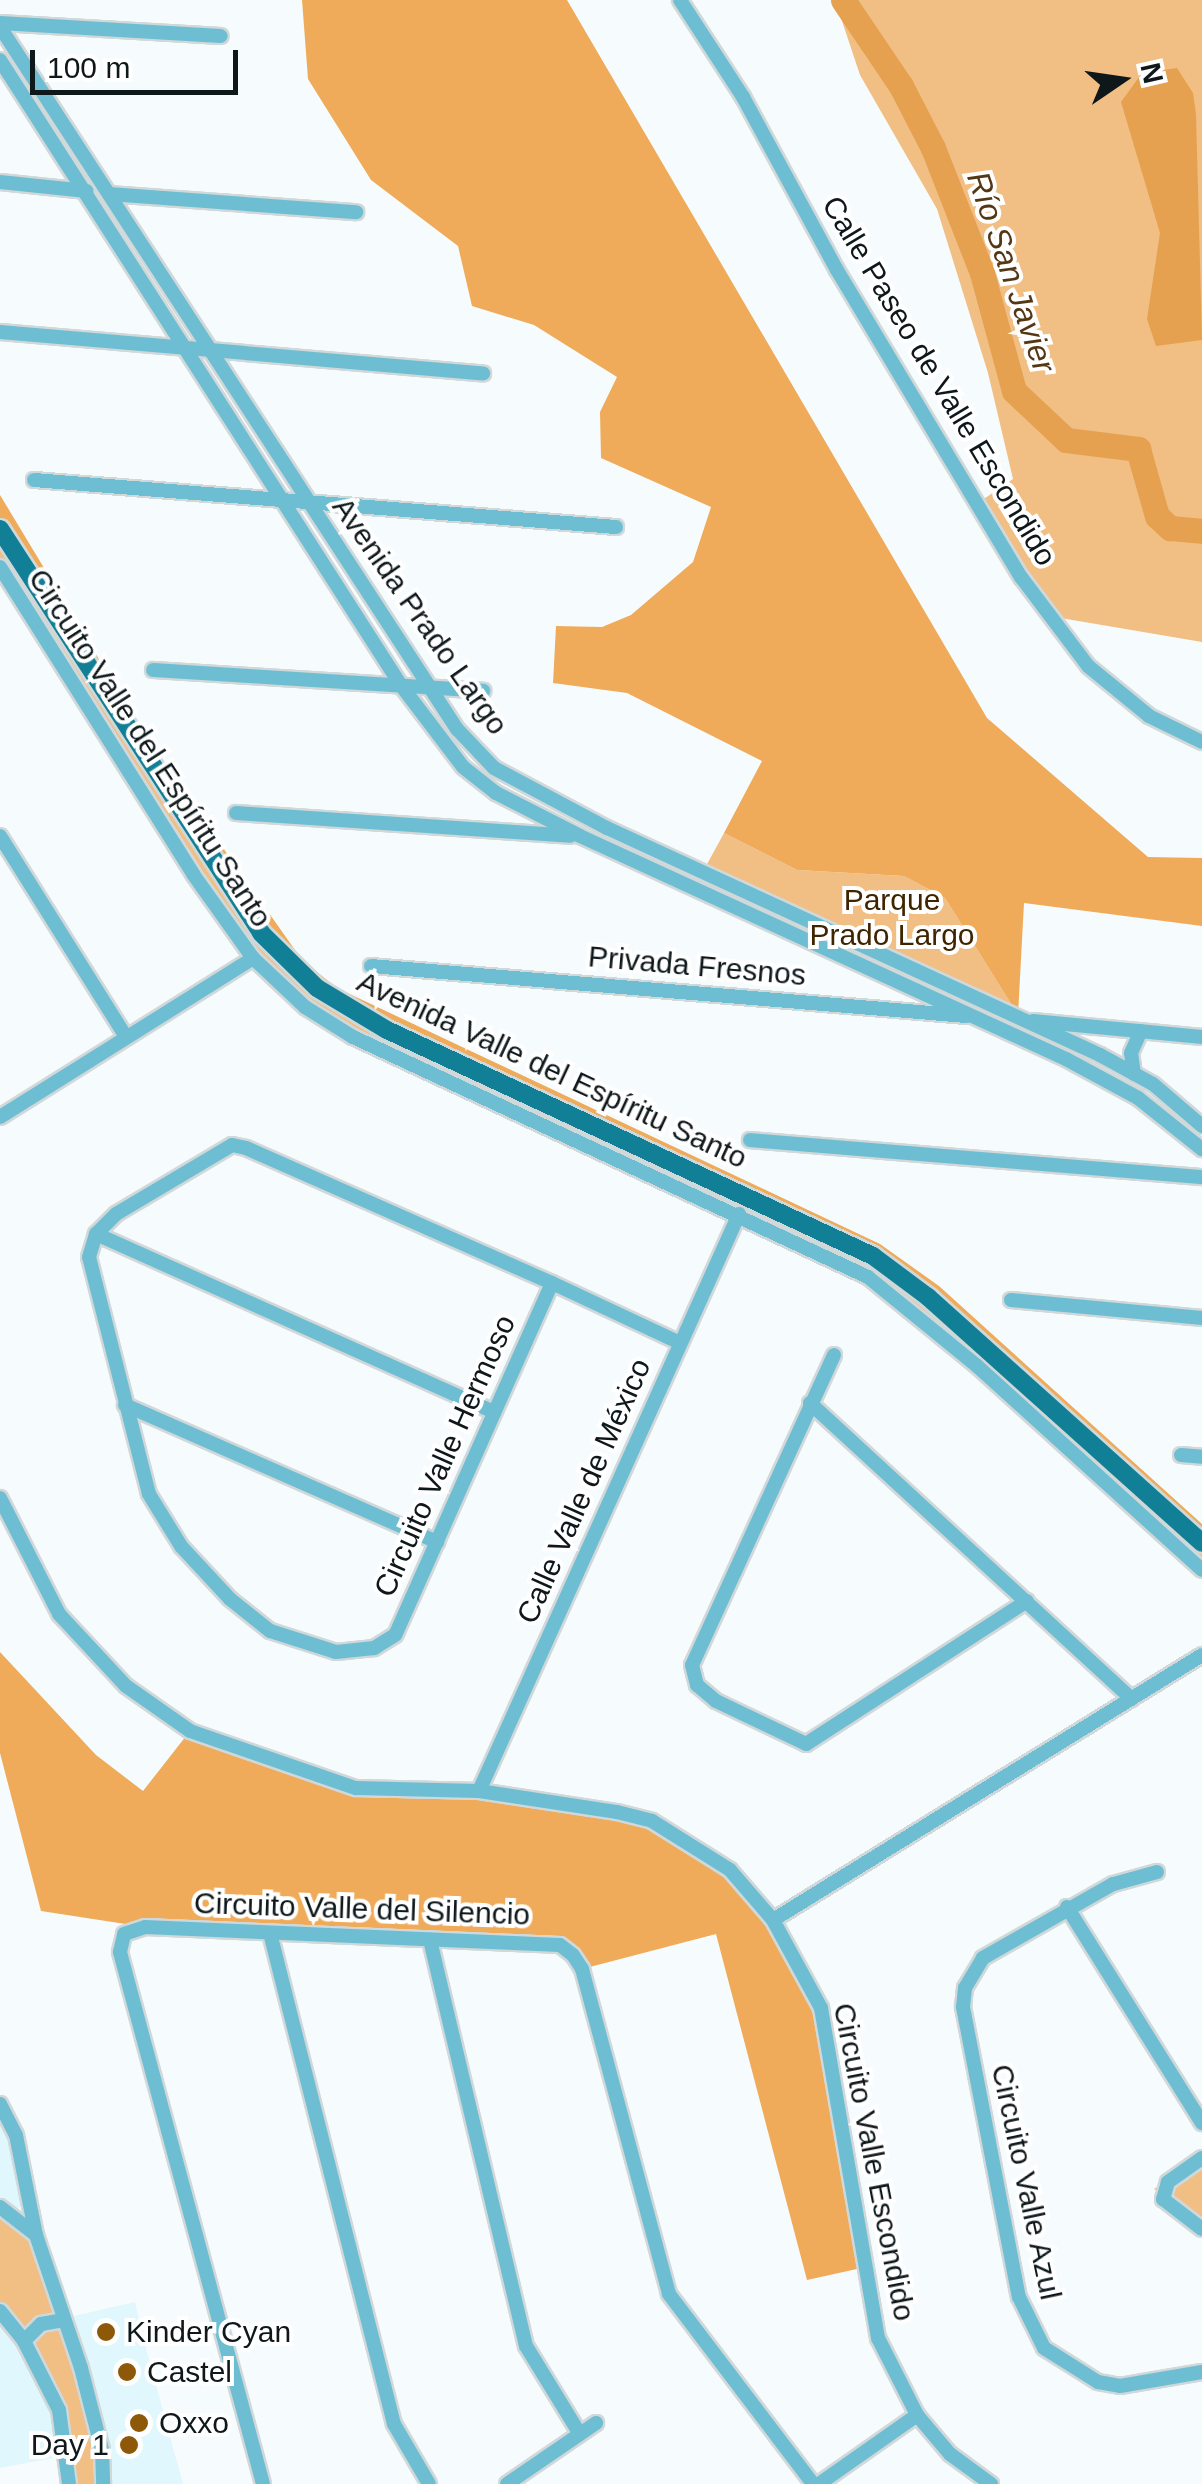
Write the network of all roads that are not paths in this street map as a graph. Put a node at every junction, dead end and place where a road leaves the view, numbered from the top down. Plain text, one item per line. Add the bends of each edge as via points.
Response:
1 (680, 0) edge
2 (0, 25) edge
3 (221, 36) dead end
4 (0, 60) edge
5 (0, 182) edge
6 (87, 191) junction
7 (109, 194) junction
8 (356, 212) dead end
9 (0, 332) edge
10 (183, 346) junction
11 (208, 351) junction
12 (483, 373) dead end
13 (34, 480) dead end
14 (284, 504) junction
15 (311, 506) junction
16 (616, 527) dead end
17 (0, 529) edge
18 (0, 567) edge
19 (153, 670) dead end
20 (400, 684) junction
21 (430, 687) junction
22 (483, 690) dead end
23 (1202, 742) edge
24 (236, 812) dead end
25 (607, 828) junction
26 (0, 836) edge
27 (580, 836) junction
28 (253, 958) junction
29 (371, 966) dead end
30 (889, 979) junction
31 (887, 1009) junction
32 (984, 1017) junction
33 (1019, 1020) junction
34 (1141, 1031) junction
35 (126, 1037) junction
36 (1202, 1037) edge
37 (1134, 1074) junction
38 (0, 1117) edge
39 (1202, 1126) edge
40 (750, 1140) dead end
41 (1202, 1149) edge
42 (1202, 1176) edge
43 (739, 1214) junction
44 (96, 1234) junction
45 (552, 1283) junction
46 (1011, 1300) dead end
47 (1202, 1318) edge
48 (680, 1343) junction
49 (834, 1356) dead end
50 (810, 1403) junction
51 (125, 1405) junction
52 (494, 1412) junction
53 (1181, 1455) dead end
54 (1202, 1456) edge
55 (0, 1498) edge
56 (437, 1542) junction
57 (1202, 1543) edge
58 (1202, 1570) edge
59 (1027, 1601) junction
60 (1202, 1655) edge
61 (1132, 1699) junction
62 (479, 1791) junction
63 (1157, 1872) dead end
64 (1067, 1907) junction
65 (773, 1920) junction
66 (270, 1933) junction
67 (430, 1940) junction
68 (0, 2104) edge
69 (1202, 2122) edge
70 (1202, 2158) edge
71 (29, 2198) junction
72 (5, 2210) edge
73 (28, 2220) junction
74 (1202, 2229) edge
75 (36, 2235) junction
76 (0, 2311) edge
77 (64, 2320) junction
78 (24, 2341) junction
79 (1202, 2372) edge
80 (916, 2414) junction
81 (596, 2423) dead end
82 (580, 2434) junction
83 (69, 2484) edge
84 (102, 2484) edge
85 (263, 2484) edge
86 (428, 2484) edge
87 (507, 2484) edge
88 (816, 2484) edge
89 (990, 2484) edge

1 - 23 street, Calle Paseo de Valle Escondido via 1021,577 1088,666 1149,716
2 - 3 street
2 - 7 street, Avenida Prado Largo
4 - 6 street, Avenida Prado Largo
5 - 6 street
6 - 10 street, Avenida Prado Largo
7 - 8 street
7 - 11 street, Avenida Prado Largo
9 - 10 street
10 - 11 street
10 - 14 street, Avenida Prado Largo
11 - 12 street
11 - 15 street, Avenida Prado Largo
13 - 14 street
14 - 15 street
14 - 20 street, Avenida Prado Largo
15 - 16 street
15 - 21 street, Avenida Prado Largo
17 - 57 main road, Avenida Valle del Espíritu Santo via 261,933 317,988 387,1030 873,1256
18 - 28 street, Circuito Valle del Espíritu Santo
19 - 20 street
20 - 21 street
20 - 27 street, Avenida Prado Largo via 463,766 496,793
21 - 22 street
21 - 25 street, Avenida Prado Largo via 494,768
24 - 27 street
25 - 27 street
25 - 33 street, Avenida Prado Largo
26 - 35 street
27 - 30 street, Avenida Prado Largo
28 - 35 street
28 - 43 street, Circuito Valle del Espíritu Santo via 306,1007 353,1037
29 - 31 street, Privada Fresnos
30 - 31 street
30 - 32 street, Avenida Prado Largo
31 - 32 street, Privada Fresnos
32 - 33 street, Privada Fresnos
32 - 41 street, Avenida Prado Largo via 1138,1098
33 - 34 street, Privada Fresnos
33 - 37 street, Avenida Prado Largo
34 - 36 street, Privada Fresnos
34 - 37 street via 1132,1054
35 - 38 street
37 - 39 street, Avenida Prado Largo
40 - 42 street
43 - 48 street, Calle Valle de México
43 - 58 street, Circuito Valle del Espíritu Santo via 868,1277 909,1308
44 - 45 street via 116,1214 232,1145
44 - 51 street, Circuito Valle Hermoso via 89,1257 92,1283
44 - 52 street
45 - 48 street
45 - 52 street, Circuito Valle Hermoso
46 - 47 street
48 - 62 street, Calle Valle de México
49 - 50 street
50 - 59 street
50 - 59 street via 692,1665 697,1685 716,1702 806,1744
51 - 56 street
51 - 56 street, Circuito Valle Hermoso via 149,1494 173,1533 230,1599 270,1631 336,1652 374,1648 395,1634
52 - 56 street, Circuito Valle Hermoso
53 - 54 street
55 - 62 street, Circuito Valle Escondido via 59,1614 126,1686 190,1731 356,1788
59 - 61 street
60 - 61 street
61 - 65 street
62 - 65 street, Circuito Valle Escondido via 652,1821 730,1870
63 - 64 street, Circuito Valle Azul
64 - 69 street
64 - 79 street, Circuito Valle Azul via 983,1958 964,1988 966,2028 1019,2297 1044,2348 1098,2382 1147,2386
65 - 80 street, Circuito Valle Escondido via 820,2008 878,2338
66 - 67 street, Circuito Valle del Silencio
66 - 85 street, Circuito Valle del Silencio via 145,1927 124,1934 120,1952
66 - 86 street via 394,2424
67 - 82 street via 526,2346
67 - 88 street, Circuito Valle del Silencio via 560,1945 573,1955 669,2294
68 - 71 street via 16,2134
70 - 74 street via 1163,2190 1168,2206
71 - 73 street
71 - 75 street
72 - 73 street
72 - 75 street
73 - 75 street
75 - 77 street
76 - 78 street
77 - 78 street via 41,2324
77 - 84 street via 102,2450
78 - 83 street via 59,2410
80 - 88 street
80 - 89 street, Circuito Valle Escondido via 950,2454
81 - 82 street
82 - 87 street

